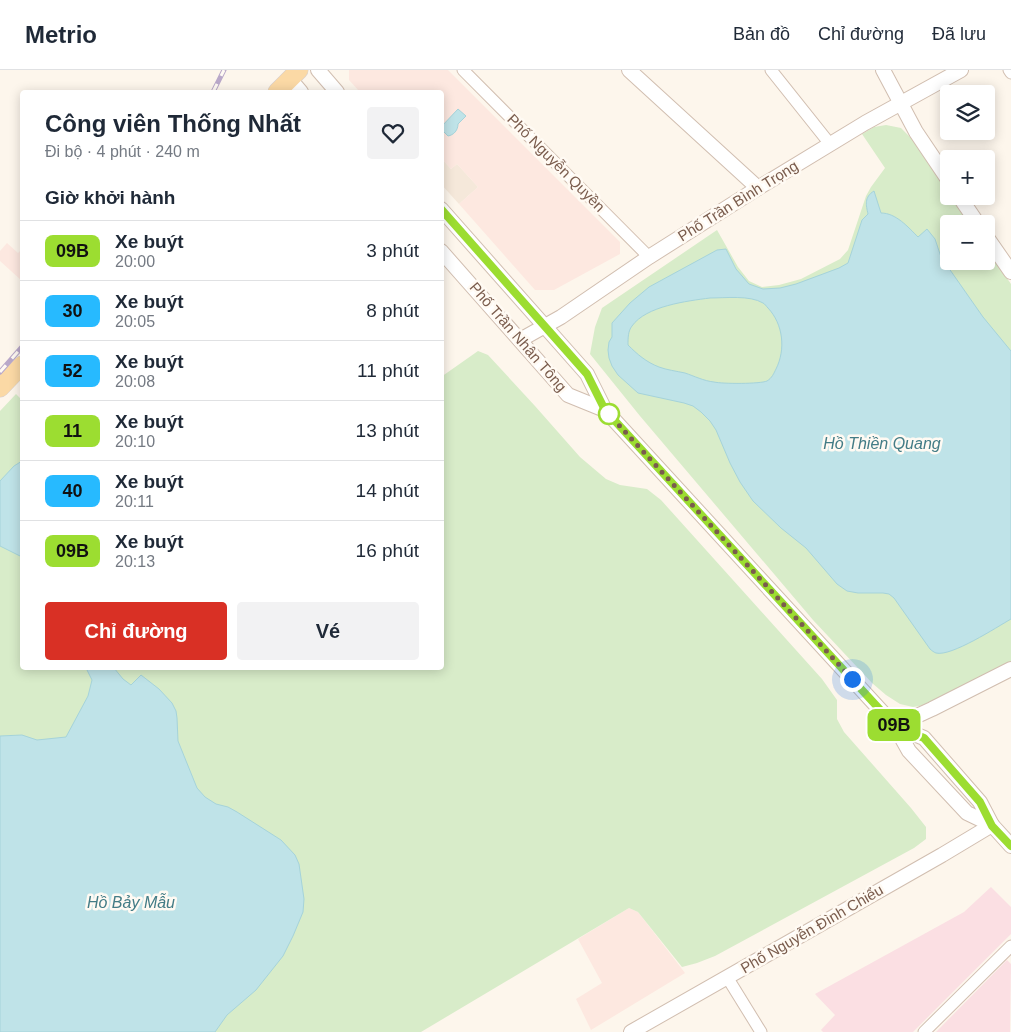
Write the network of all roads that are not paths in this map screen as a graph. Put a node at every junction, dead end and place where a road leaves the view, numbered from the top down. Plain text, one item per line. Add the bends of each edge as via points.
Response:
1 (318, 70) edge
2 (463, 70) edge
3 (628, 70) edge
4 (771, 70) edge
5 (883, 70) edge
6 (960, 70) edge
7 (1009, 70) edge
8 (1011, 73) edge
9 (297, 81) edge
10 (281, 90) edge
11 (336, 90) edge
12 (901, 103) junction
13 (830, 144) junction
14 (940, 168) edge
15 (758, 188) junction
16 (444, 212) edge
17 (995, 249) edge
18 (444, 253) edge
19 (649, 257) junction
20 (1011, 272) edge
21 (544, 326) junction
22 (520, 340) junction
23 (20, 367) edge
24 (0, 388) edge
25 (605, 410) junction
26 (1011, 669) edge
27 (895, 726) junction
28 (992, 826) junction
29 (1011, 846) edge
30 (1011, 946) edge
31 (727, 977) junction
32 (631, 1032) edge
33 (761, 1032) edge
34 (924, 1032) edge

1 - 11 street
2 - 19 street, Phố Nguyễn Quyền
3 - 15 street
4 - 13 street
5 - 12 street
6 - 12 street, Phố Trần Bình Trọng
7 - 8 street
9 - 10 main road
12 - 13 street, Phố Trần Bình Trọng
12 - 14 street
13 - 15 street, Phố Trần Bình Trọng
15 - 19 street, Phố Trần Bình Trọng
16 - 21 street, Phố Trần Nhân Tông
17 - 20 street
18 - 22 street, Phố Trần Nhân Tông
19 - 21 street, Phố Trần Bình Trọng
21 - 22 street, Phố Trần Bình Trọng
21 - 25 street, Phố Trần Nhân Tông via 587,374
22 - 25 street, Phố Trần Nhân Tông via 568,395
23 - 24 main road
25 - 27 street, Phố Trần Nhân Tông
26 - 27 street
27 - 28 street, Phố Trần Nhân Tông via 924,738 980,802
28 - 29 street, Phố Trần Nhân Tông
28 - 31 street, Phố Nguyễn Đình Chiểu
30 - 34 street
31 - 32 street, Phố Nguyễn Đình Chiểu
31 - 33 street

